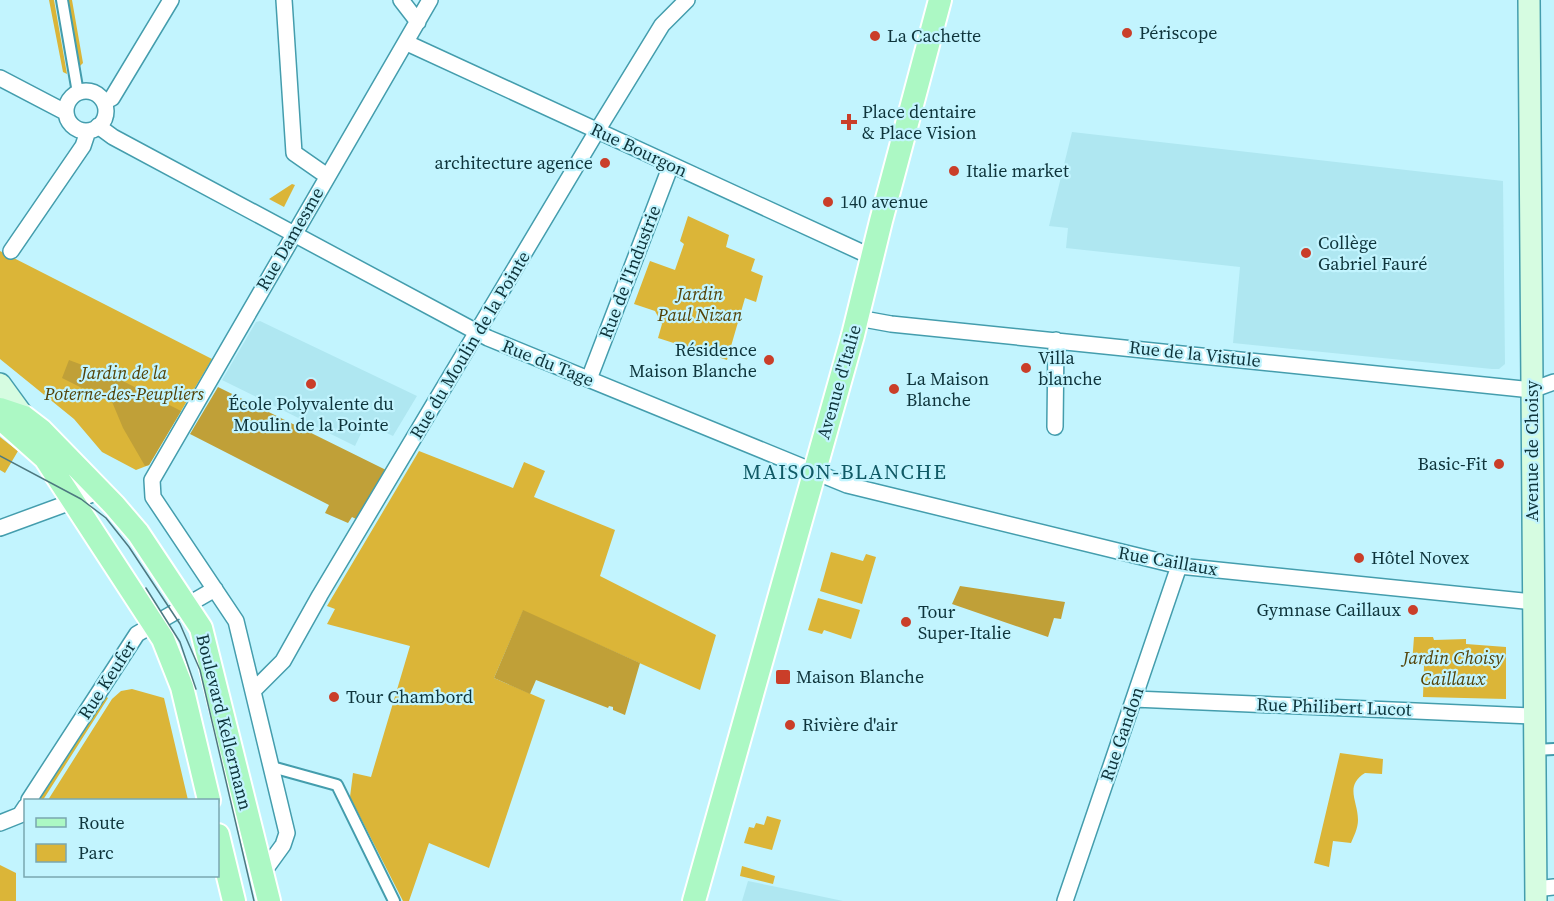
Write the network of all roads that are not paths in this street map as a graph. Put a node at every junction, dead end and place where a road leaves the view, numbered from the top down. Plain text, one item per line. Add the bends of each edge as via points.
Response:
1 (62, 0) edge
2 (171, 0) edge
3 (284, 0) edge
4 (401, 0) edge
5 (430, 0) edge
6 (687, 0) edge
7 (940, 0) edge
8 (1529, 0) edge
9 (418, 22) junction
10 (407, 43) junction
11 (0, 78) edge
12 (78, 93) junction
13 (104, 102) junction
14 (65, 112) junction
15 (93, 129) junction
16 (597, 131) junction
17 (671, 165) junction
18 (327, 176) junction
19 (293, 234) junction
20 (11, 250) dead end
21 (872, 257) junction
22 (858, 318) junction
23 (477, 333) junction
24 (1056, 340) junction
25 (589, 379) junction
26 (1554, 382) edge
27 (0, 384) edge
28 (1532, 390) junction
29 (0, 409) edge
30 (24, 417) junction
31 (0, 418) edge
32 (1054, 428) dead end
33 (813, 473) junction
34 (152, 480) joint
35 (101, 491) junction
36 (73, 503) junction
37 (0, 528) edge
38 (1179, 566) junction
39 (215, 590) junction
40 (1533, 602) junction
41 (187, 604) junction
42 (154, 623) junction
43 (254, 690) junction
44 (1134, 699) junction
45 (1533, 716) junction
46 (1544, 749) edge
47 (273, 767) junction
48 (30, 799) edge
49 (209, 799) edge
50 (24, 809) edge
51 (0, 824) edge
52 (219, 839) edge
53 (262, 874) junction
54 (1542, 892) edge
55 (234, 901) edge
56 (269, 901) edge
57 (394, 901) edge
58 (694, 901) edge
59 (1065, 901) edge

1 - 12 street
2 - 13 street via 112,98
3 - 18 street via 294,153
4 - 9 street
5 - 9 street, Rue Damesme
6 - 16 street, Rue du Moulin de la Pointe via 662,25
7 - 21 main road, Avenue d'Italie
8 - 28 main road, Avenue de Choisy
9 - 10 street, Rue Damesme
10 - 16 street, Rue Bourgon
10 - 18 street, Rue Damesme
11 - 14 street
12 - 13 street via 93,93
12 - 14 street via 67,103
13 - 15 street via 105,118
14 - 15 street via 75,129
15 - 19 street, Rue du Tage
15 - 20 street
16 - 17 street, Rue Bourgon
16 - 23 street, Rue du Moulin de la Pointe
17 - 21 street, Rue Bourgon
17 - 25 street, Rue de l'Industrie
18 - 19 street, Rue Damesme
19 - 23 street, Rue du Tage
19 - 34 street, Rue Damesme
21 - 22 main road, Avenue d'Italie
22 - 24 street, Rue de la Vistule
22 - 33 main road, Avenue d'Italie
23 - 25 street, Rue du Tage
23 - 43 street, Rue du Moulin de la Pointe via 283,661
24 - 28 street, Rue de la Vistule
24 - 32 street
25 - 33 street, Rue du Tage
26 - 28 street
27 - 30 main road, Boulevard Kellermann
28 - 40 main road, Avenue de Choisy
29 - 30 main road, Boulevard Kellermann
30 - 35 main road, Boulevard Kellermann
31 - 36 main road, Boulevard Kellermann via 45,458
33 - 38 street, Rue Caillaux via 847,485
33 - 58 main road, Avenue d'Italie
34 - 39 street, Boulevard Kellermann via 153,497
35 - 36 street
35 - 41 main road, Boulevard Kellermann via 138,533
36 - 37 street
36 - 42 main road, Boulevard Kellermann
38 - 40 street, Rue Caillaux
38 - 44 street, Rue Gandon
39 - 41 street, Rue Keufer
39 - 43 street, Boulevard Kellermann via 236,621
40 - 45 main road, Avenue de Choisy
41 - 42 street, Rue Keufer
41 - 53 main road, Boulevard Kellermann via 201,628 209,654
42 - 48 street, Rue Keufer via 137,634
42 - 49 main road, Boulevard Kellermann via 182,687
43 - 47 street, Boulevard Kellermann
44 - 45 street, Rue Philibert Lucot
44 - 59 street, Rue Gandon
45 - 46 main road, Avenue de Choisy
46 - 54 main road, Avenue de Choisy
47 - 53 street, Boulevard Kellermann via 287,833
47 - 57 street via 337,785
50 - 51 street
52 - 55 main road
53 - 56 main road, Boulevard Kellermann

